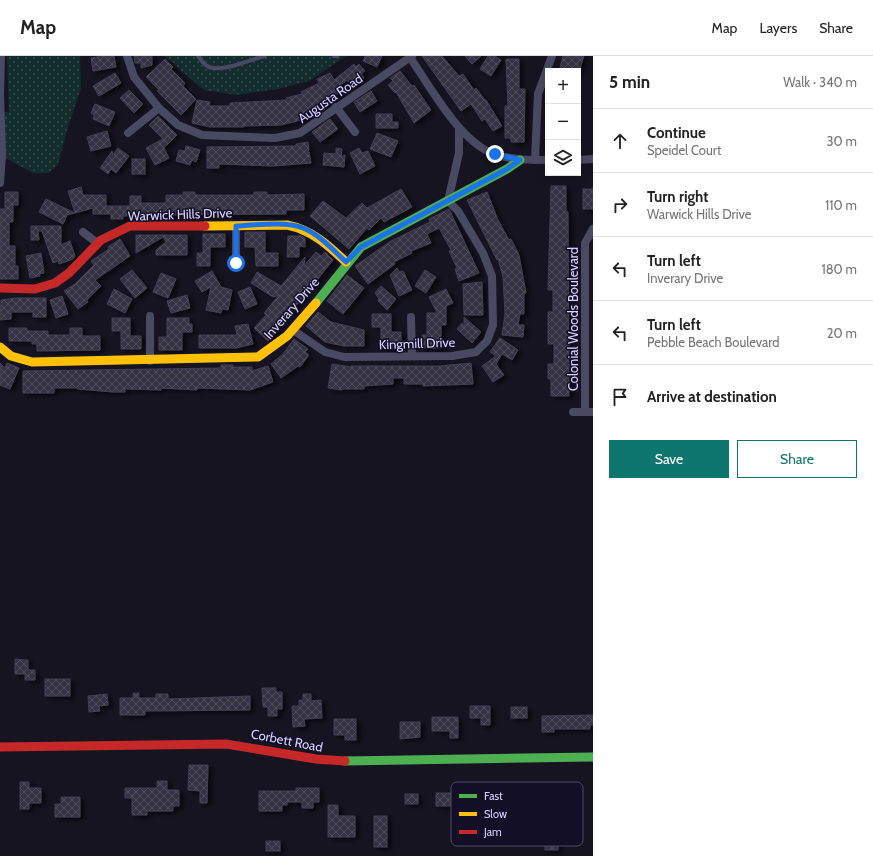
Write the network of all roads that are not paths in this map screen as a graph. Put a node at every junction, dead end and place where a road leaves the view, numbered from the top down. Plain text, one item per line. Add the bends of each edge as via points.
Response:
1 (1, 56) edge
2 (127, 56) edge
3 (198, 56) edge
4 (265, 56) edge
5 (334, 56) edge
6 (337, 56) edge
7 (411, 56) edge
8 (552, 56) edge
9 (0, 95) edge
10 (336, 107) junction
11 (159, 108) junction
12 (459, 128) junction
13 (355, 132) dead end
14 (128, 133) dead end
15 (593, 159) edge
16 (520, 160) junction
17 (535, 160) junction
18 (545, 160) edge
19 (581, 160) edge
20 (0, 183) edge
21 (448, 201) junction
22 (236, 226) junction
23 (593, 229) edge
24 (83, 232) dead end
25 (97, 243) junction
26 (346, 262) junction
27 (236, 263) dead end
28 (0, 288) edge
29 (150, 316) dead end
30 (411, 317) dead end
31 (293, 330) junction
32 (0, 347) edge
33 (412, 356) junction
34 (150, 361) junction
35 (573, 412) dead end
36 (589, 412) edge
37 (0, 747) edge
38 (593, 757) edge

1 - 9 street
2 - 11 street, Augusta Road via 134,77
3 - 4 lane via 206,66 215,68 228,67
5 - 6 lane
7 - 10 street, Augusta Road
7 - 12 street
8 - 17 street via 538,94
9 - 20 street
10 - 11 street, Augusta Road via 300,133 275,138 202,135 178,125
10 - 13 street
11 - 14 street
12 - 16 street via 473,142 495,154
12 - 21 street via 459,153
15 - 19 street
16 - 17 street
16 - 21 street, Inverary Drive
17 - 18 street
21 - 26 street, Inverary Drive via 361,247
21 - 33 street, Kingmill Drive via 458,211 483,253 492,276 493,325 487,341 476,352 452,356
22 - 25 street, Warwick Hills Drive via 130,226
22 - 26 street, Warwick Hills Drive via 302,227 317,236
22 - 27 street
23 - 36 street, Colonial Woods Boulevard via 585,243
24 - 25 street
25 - 28 street, Warwick Hills Drive via 65,278 46,288
26 - 31 street, Inverary Drive
29 - 34 street
30 - 33 street
31 - 33 street, Kingmill Drive via 325,352 344,357
31 - 34 street, Inverary Drive via 272,350 258,357
32 - 34 street, Inverary Drive via 11,356 32,362
35 - 36 street
37 - 38 street, Corbett Road via 226,744 329,761

